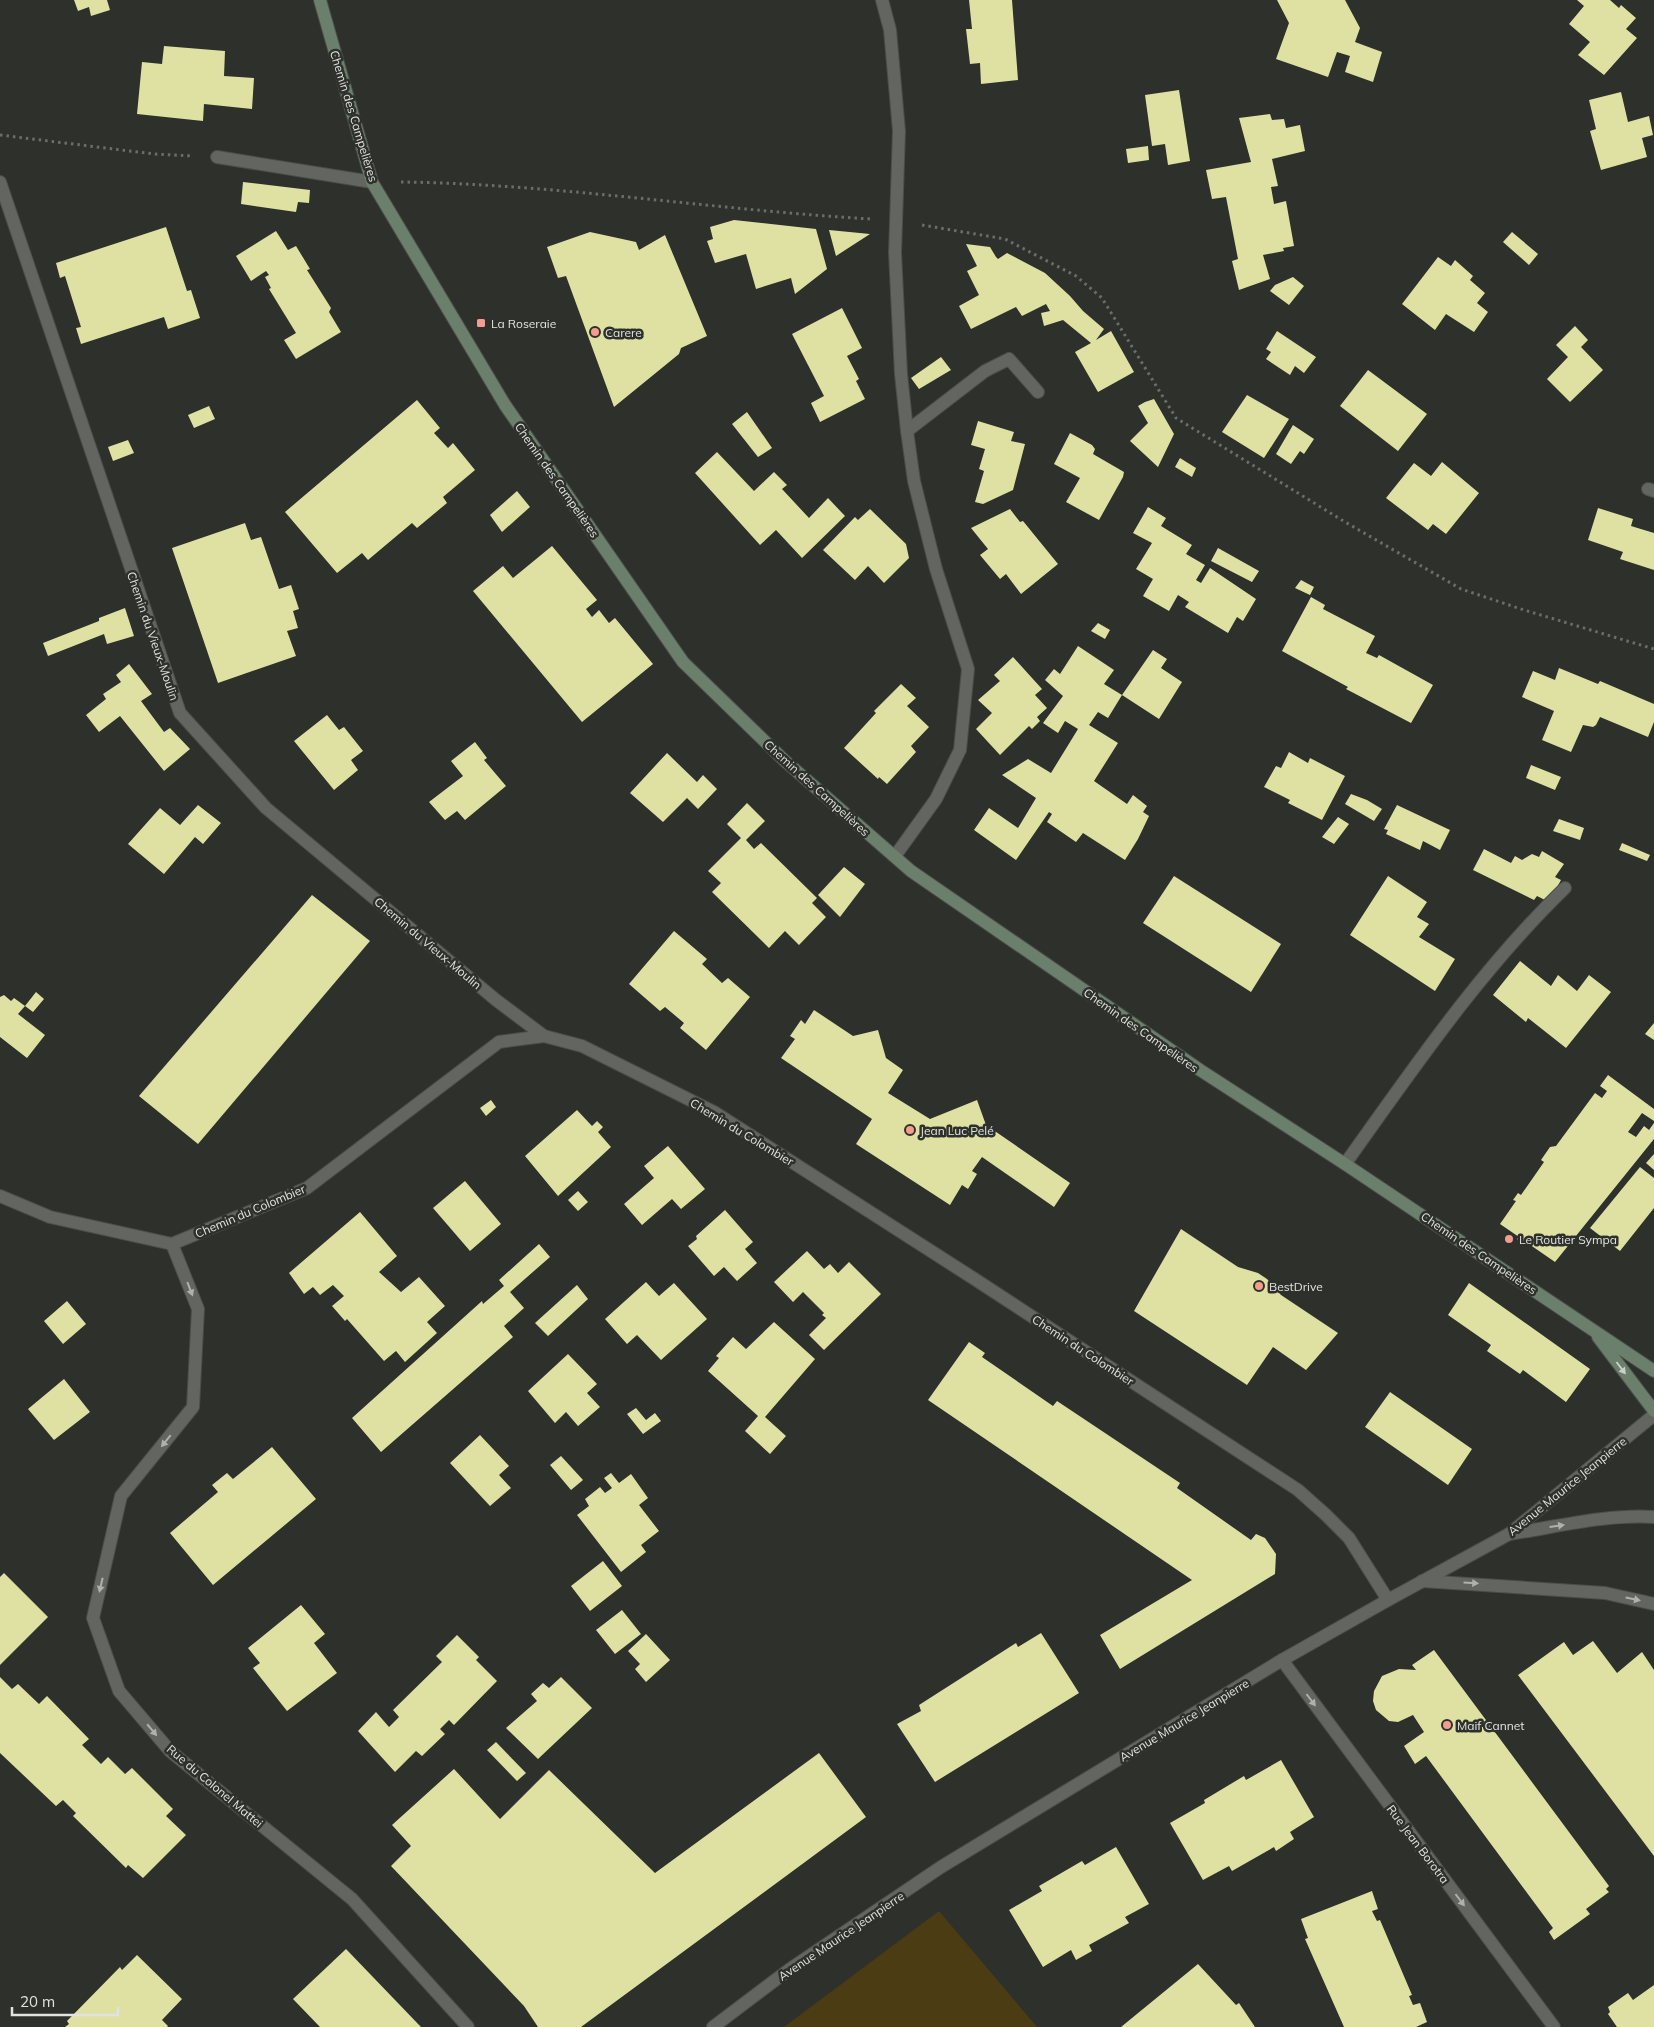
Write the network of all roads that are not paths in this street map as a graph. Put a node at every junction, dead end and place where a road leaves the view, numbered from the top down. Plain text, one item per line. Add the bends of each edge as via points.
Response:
1 (320, 0) edge
2 (882, 0) edge
3 (216, 157) road end
4 (0, 182) edge
5 (372, 182) junction
6 (1038, 392) dead end
7 (907, 431) junction
8 (895, 856) junction
9 (1565, 888) dead end
10 (544, 1036) junction
11 (1345, 1164) junction
12 (0, 1196) edge
13 (172, 1244) junction
14 (1592, 1329) junction
15 (1654, 1372) edge
16 (1654, 1413) edge
17 (1654, 1517) edge
18 (1509, 1534) junction
19 (1422, 1581) junction
20 (1388, 1600) junction
21 (1654, 1604) edge
22 (1282, 1660) junction
23 (468, 2027) edge
24 (713, 2027) edge
25 (1554, 2027) edge

1 - 5 main road, Chemin des Campelières
2 - 7 street via 890,30 898,132 895,253
3 - 5 street
4 - 10 street, Chemin du Vieux-Moulin via 180,713 266,808 496,1000
5 - 8 main road, Chemin des Campelières via 505,406 683,662 785,761
6 - 7 street via 1009,359 985,370
7 - 8 street via 914,480 936,569 968,669 960,750 936,799
8 - 11 main road, Chemin des Campelières via 911,871 1200,1070
9 - 11 street via 1530,922 1459,1008
10 - 13 street, Chemin du Colombier via 499,1042 307,1188
10 - 20 street, Chemin du Colombier via 582,1046 714,1112 1298,1490 1349,1538
11 - 14 main road, Chemin des Campelières
12 - 13 street via 50,1217
13 -> 23 street, Rue du Colonel Mattei via 198,1309 192,1408 121,1496 93,1618 119,1691 170,1752 352,1900
14 - 15 main road, Chemin des Campelières
14 -> 16 main road, Chemin des Campelières
16 - 18 street, Avenue Maurice Jeanpierre
18 -> 17 street via 1611,1518
18 - 19 street, Avenue Maurice Jeanpierre
19 - 20 street, Avenue Maurice Jeanpierre
19 -> 21 street via 1605,1593
20 - 22 street, Avenue Maurice Jeanpierre
22 - 24 street, Avenue Maurice Jeanpierre via 941,1867 790,1969
22 -> 25 street, Rue Jean Borotra

